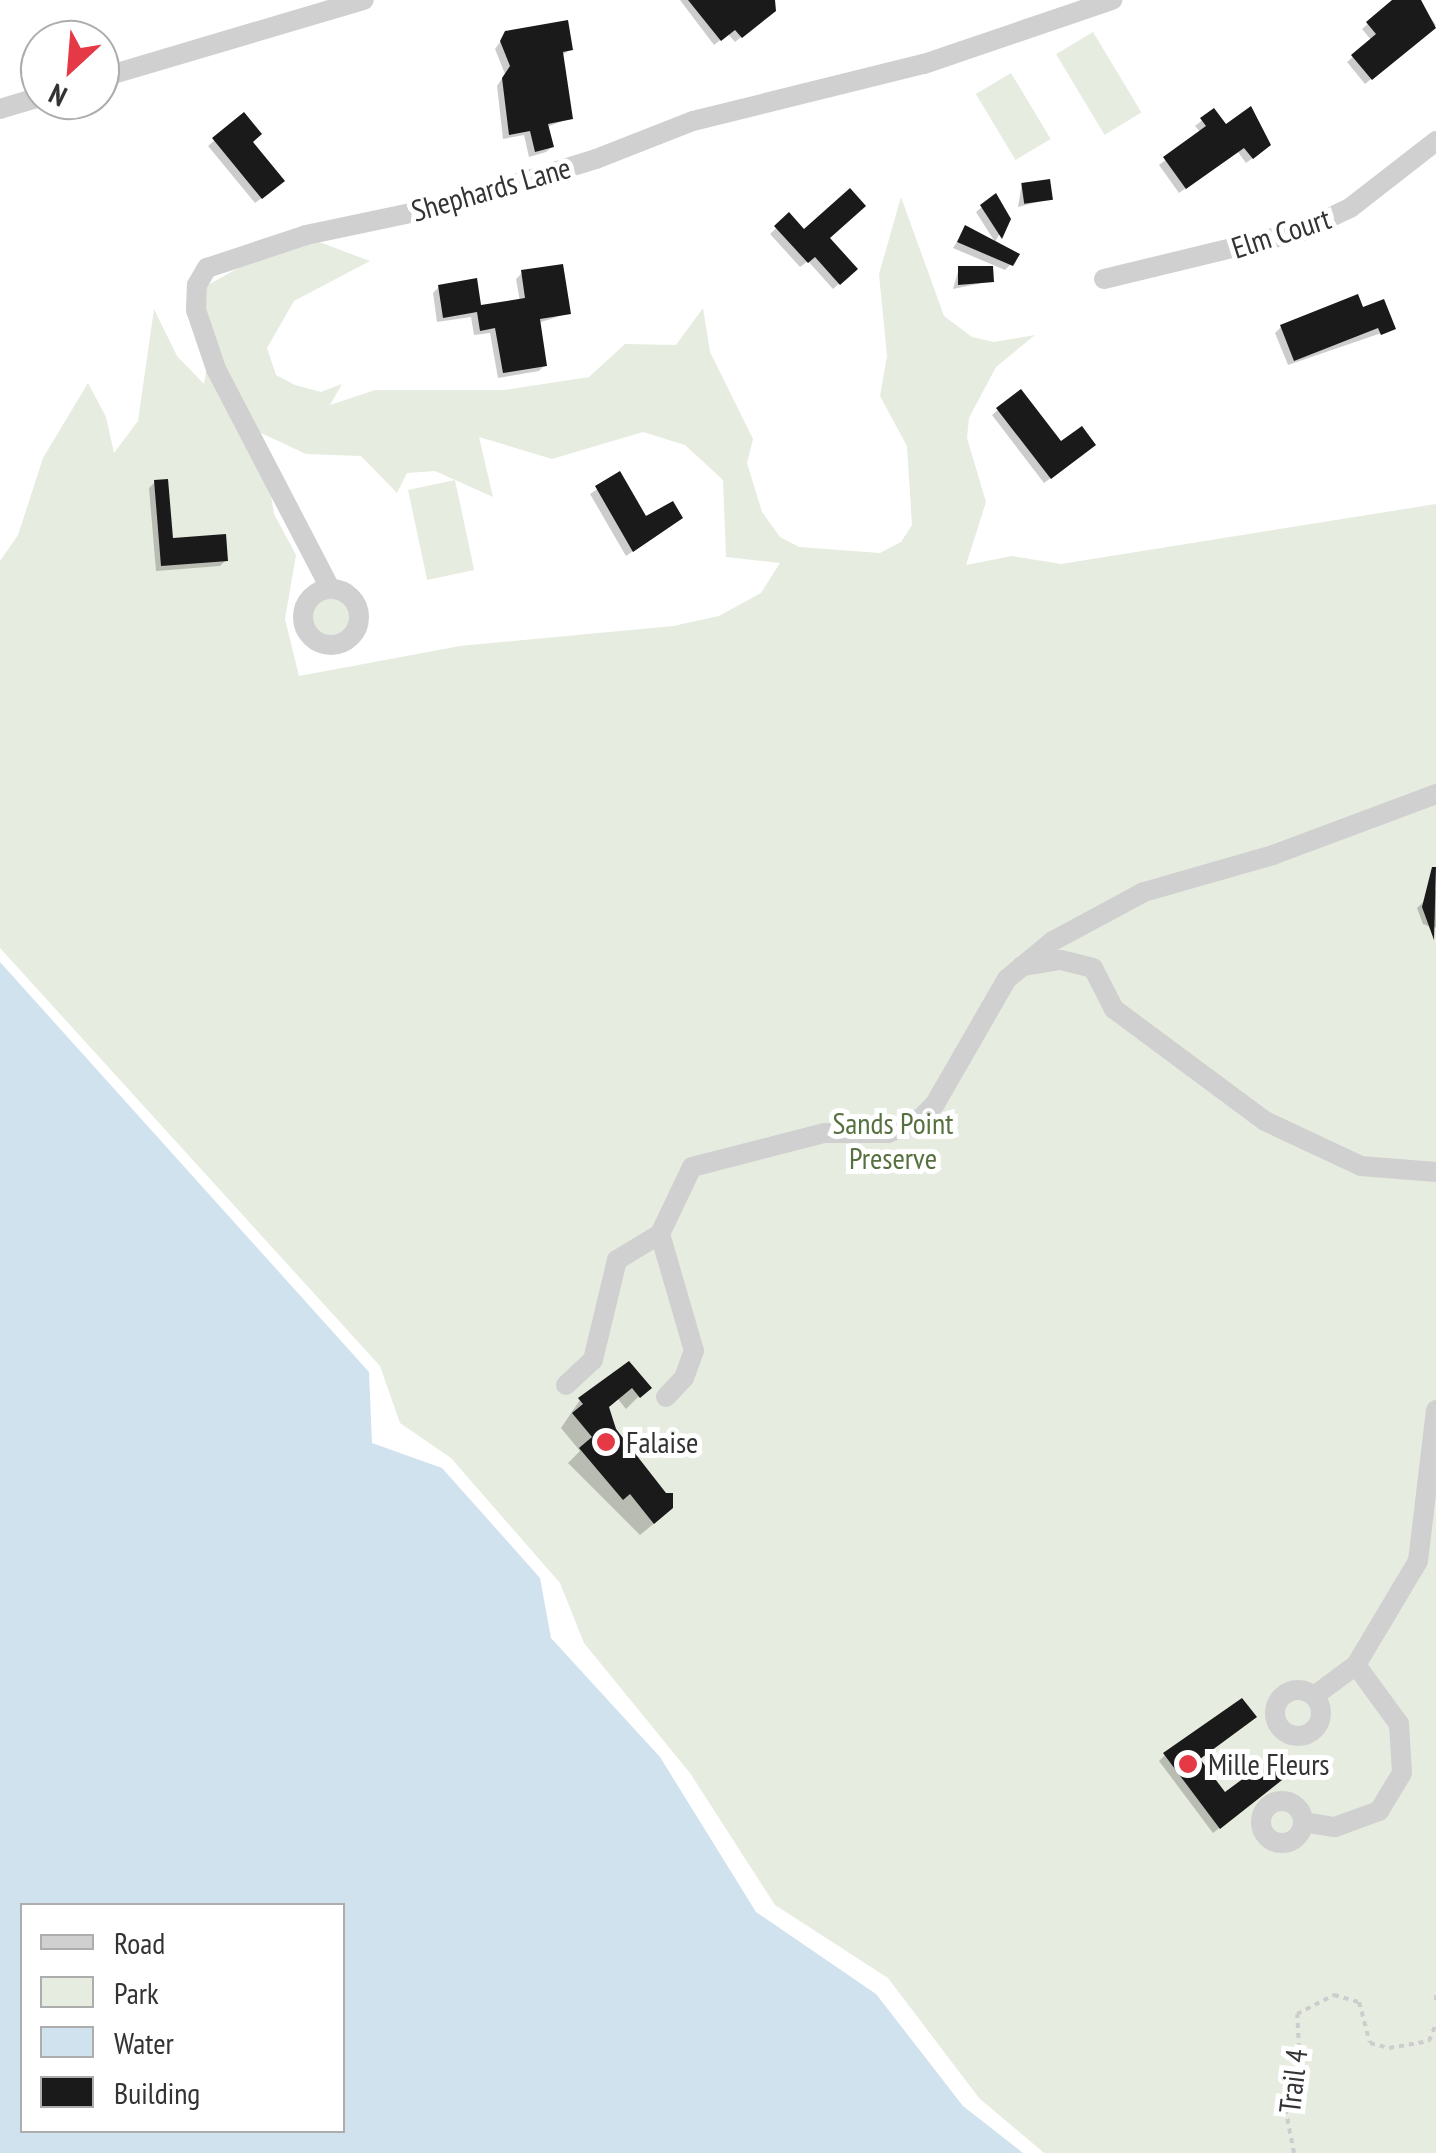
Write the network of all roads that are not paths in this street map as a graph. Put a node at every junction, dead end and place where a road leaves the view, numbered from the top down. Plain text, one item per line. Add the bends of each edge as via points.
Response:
1 (364, 0) edge
2 (1112, 0) edge
3 (120, 72) edge
4 (1436, 141) edge
5 (1104, 280) dead end
6 (330, 588) dead end
7 (1436, 794) edge
8 (1022, 966) junction
9 (1436, 1172) edge
10 (660, 1234) junction
11 (566, 1385) dead end
12 (666, 1397) dead end
13 (1436, 1410) edge
14 (1356, 1665) junction
15 (1314, 1696) dead end
16 (1303, 1822) dead end

1 - 3 street
2 - 6 street, Shephards Lane via 924,64 693,120 596,160 463,200 306,235 206,268 196,285 196,310 216,369
4 - 5 street, Elm Court via 1350,208 1302,232
7 - 8 street via 1273,855 1144,892 1052,941
8 - 9 street via 1060,960 1092,968 1114,1009 1265,1122 1361,1166
8 - 10 street via 920,1119 888,1134 824,1133 692,1167
10 - 11 street via 617,1260 593,1360
10 - 12 street via 694,1351 684,1378
13 - 14 street via 1418,1561
14 - 15 street
14 - 16 street via 1399,1724 1402,1773 1379,1811 1335,1827

